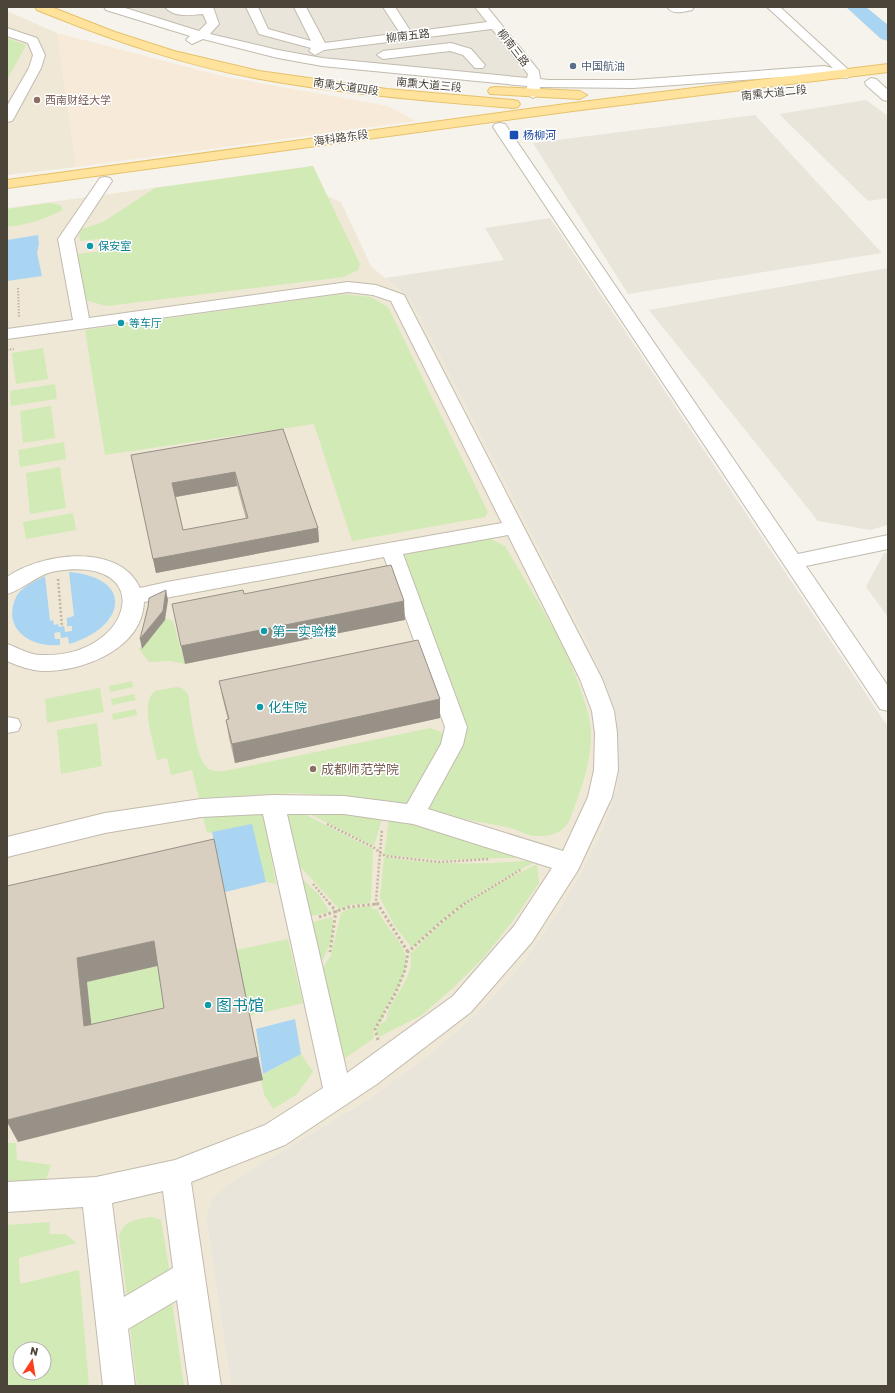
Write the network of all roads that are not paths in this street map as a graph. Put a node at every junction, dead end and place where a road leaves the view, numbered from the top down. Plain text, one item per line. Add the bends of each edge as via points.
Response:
1 (41, 7) edge
2 (71, 7) edge
3 (110, 7) edge
4 (171, 7) edge
5 (252, 7) edge
6 (300, 7) edge
7 (389, 7) edge
8 (481, 7) edge
9 (688, 7) edge
10 (773, 7) edge
11 (208, 8) edge
12 (674, 8) edge
13 (495, 25) junction
14 (7, 32) edge
15 (201, 35) junction
16 (408, 36) junction
17 (347, 44) junction
18 (183, 45) junction
19 (321, 47) junction
20 (302, 59) junction
21 (484, 65) dead end
22 (512, 66) dead end
23 (527, 66) junction
24 (287, 68) junction
25 (888, 68) edge
26 (846, 74) junction
27 (888, 80) edge
28 (871, 82) junction
29 (633, 84) junction
30 (533, 88) junction
31 (645, 94) junction
32 (675, 94) junction
33 (416, 96) junction
34 (888, 97) edge
35 (661, 105) junction
36 (573, 107) junction
37 (7, 118) edge
38 (500, 127) junction
39 (415, 128) junction
40 (105, 181) junction
41 (7, 184) edge
42 (7, 193) edge
43 (82, 323) junction
44 (14, 333) edge
45 (515, 527) junction
46 (888, 542) edge
47 (391, 549) junction
48 (793, 562) junction
49 (7, 587) edge
50 (133, 597) junction
51 (7, 652) edge
52 (888, 703) edge
53 (273, 804) junction
54 (413, 814) junction
55 (7, 847) edge
56 (569, 863) junction
57 (338, 1094) junction
58 (175, 1174) junction
59 (96, 1192) junction
60 (7, 1197) edge
61 (189, 1276) junction
62 (112, 1321) junction
63 (119, 1386) edge
64 (204, 1386) edge

1 - 33 main road, 南熏大道四段 via 111,36 178,56 259,75
2 - 18 main road, 南熏大道三段 via 134,31
3 - 15 street
4 - 11 street via 184,12
5 - 19 street via 263,31
6 - 19 street
7 - 16 street
8 - 13 street, 柳南三路
9 - 12 street
10 - 26 street
11 - 15 street via 213,24
13 - 16 street, 柳南五路
13 - 23 street, 柳南三路
14 - 37 street via 34,41 39,55 35,68
15 - 18 street
15 - 20 street
16 - 17 street, 柳南五路
17 - 19 street, 柳南五路
17 - 21 street via 357,52 437,63
18 - 24 main road, 南熏大道三段
19 - 20 street, 柳南五路
20 - 24 street, 柳南五路
20 - 30 street
22 - 23 street
23 - 30 street, 柳南三路 via 534,74
24 - 30 main road, 南熏大道三段 via 406,84
25 - 26 main road, 南熏大道二段
26 - 29 street via 824,70
26 - 32 main road, 南熏大道二段
27 - 28 main road, 南熏大道二段
28 - 34 street
28 - 35 main road, 南熏大道二段
29 - 30 street via 610,80 605,76 556,80
29 - 31 street via 642,86
30 - 31 main road, 南熏大道三段
31 - 32 main road, 南熏大道三段
32 - 36 main road, 海科路东段
33 - 36 main road, 南熏大道四段 via 485,103
33 - 39 main road via 434,101 440,110 436,121
35 - 36 main road, 南熏大道四段
35 - 38 main road, 海科路东段
36 - 39 main road, 海科路东段
38 - 40 main road, 海科路东段
38 - 48 street
39 - 41 main road, 海科路东段
40 - 42 main road, 海科路东段
40 - 43 street via 66,239
43 - 44 street
43 - 45 street via 348,287 393,295 402,302
45 - 47 street
45 - 56 street via 586,668 603,712 606,770 600,797
46 - 48 street
47 - 50 street
47 - 54 street via 456,727 449,751
48 - 52 street
49 - 50 street via 22,576 44,567 68,563 91,564 111,571 126,582
50 - 51 street via 133,613 125,629 110,643 90,654 66,661 42,663 20,659
53 - 54 street via 344,805
53 - 55 street via 201,808 105,823
53 - 57 street
54 - 56 street
56 - 57 street via 523,934 462,1004
57 - 58 street via 275,1135
58 - 59 street
58 - 61 street
59 - 60 street
59 - 62 street
61 - 62 street
61 - 64 street
62 - 63 street

